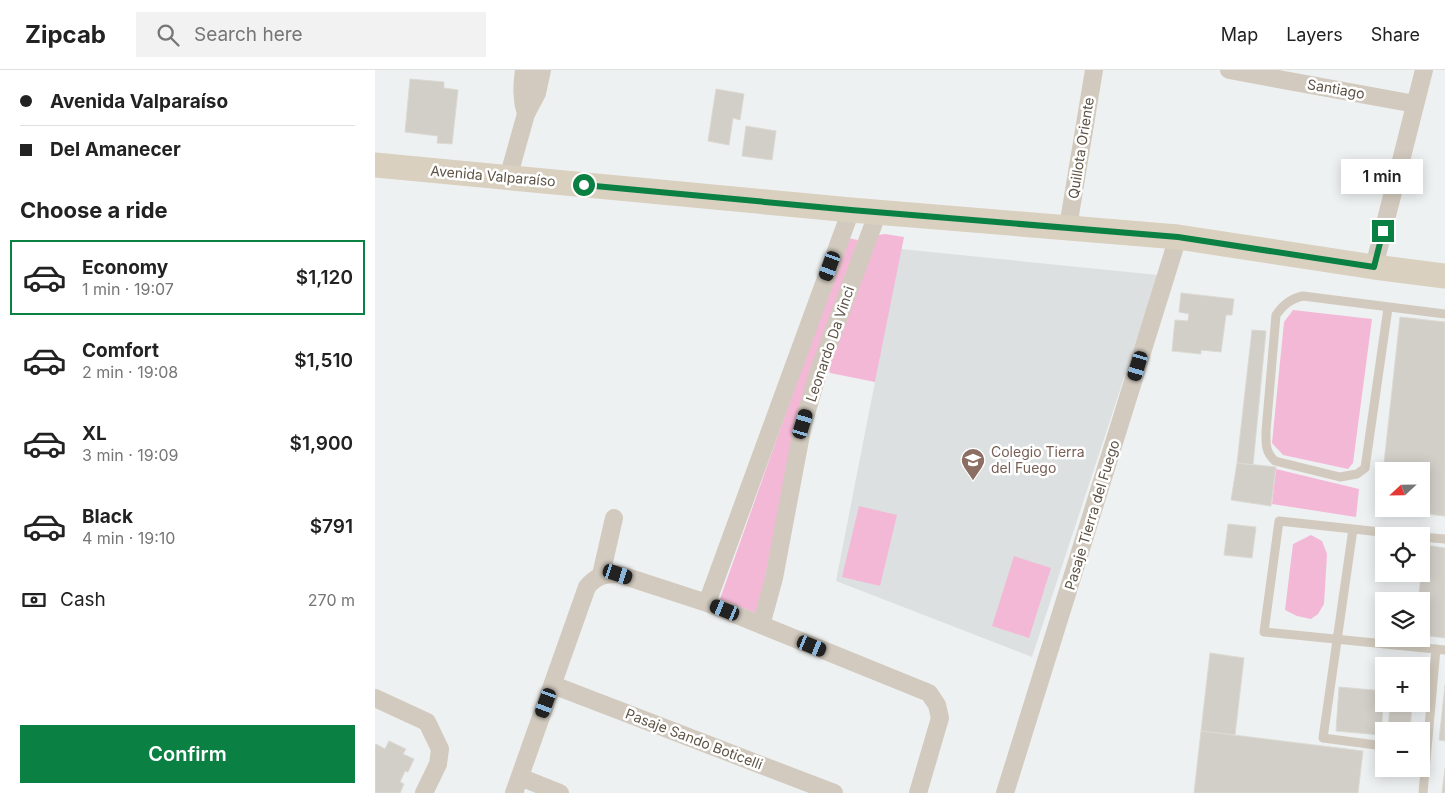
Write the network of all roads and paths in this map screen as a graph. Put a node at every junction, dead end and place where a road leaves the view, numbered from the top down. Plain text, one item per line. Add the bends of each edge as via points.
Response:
1 (524, 70) edge
2 (542, 70) edge
3 (1094, 70) edge
4 (1229, 70) edge
5 (1424, 70) edge
6 (1415, 104) junction
7 (526, 114) junction
8 (375, 165) edge
9 (508, 178) junction
10 (851, 210) junction
11 (878, 212) junction
12 (1068, 227) junction
13 (1178, 237) junction
14 (1374, 267) junction
15 (1445, 276) edge
16 (1389, 308) junction
17 (1445, 314) edge
18 (614, 518) dead end
19 (1353, 529) junction
20 (1375, 531) edge
21 (1430, 537) edge
22 (1445, 539) edge
23 (601, 575) junction
24 (707, 603) junction
25 (761, 625) junction
26 (1338, 639) junction
27 (1440, 649) edge
28 (553, 685) junction
29 (375, 698) edge
30 (1429, 722) edge
31 (1375, 745) edge
32 (1423, 777) edge
33 (517, 785) edge
34 (424, 793) edge
35 (560, 793) edge
36 (834, 793) edge
37 (918, 793) edge
38 (1005, 793) edge
39 (1423, 793) edge

1 - 7 street via 521,88
2 - 7 street via 537,93
3 - 12 street, Quillota Oriente
4 - 6 street, Santiago
5 - 6 street
6 - 14 street
7 - 9 street
8 - 9 main road, Avenida Valparaíso
9 - 10 main road, Avenida Valparaíso
10 - 11 main road, Avenida Valparaíso
10 - 24 street, Leonardo Da Vinci
11 - 12 main road, Avenida Valparaíso
11 - 25 street, Leonardo Da Vinci via 819,370 803,424 774,578
12 - 13 main road, Avenida Valparaíso
13 - 14 main road, Avenida Valparaíso
13 - 38 street, Pasaje Tierra del Fuego
14 - 15 main road, Avenida Valparaíso
16 - 16 lane via 1303,296 1282,306 1275,315 1266,431 1266,450 1275,461 1340,477 1357,474 1365,468
16 - 17 lane
18 - 23 street
19 - 20 lane
19 - 26 lane
19 - 26 lane via 1279,522 1264,632
21 - 22 lane
23 - 24 street via 618,574
23 - 28 street via 587,587
24 - 25 street
25 - 37 street via 929,693 937,705 939,718
26 - 27 lane
26 - 31 lane via 1323,738
27 - 30 lane
28 - 33 street
28 - 36 street, Pasaje Sando Boticelli
29 - 34 street via 427,722 440,748 438,764
32 - 39 lane
33 - 35 street

